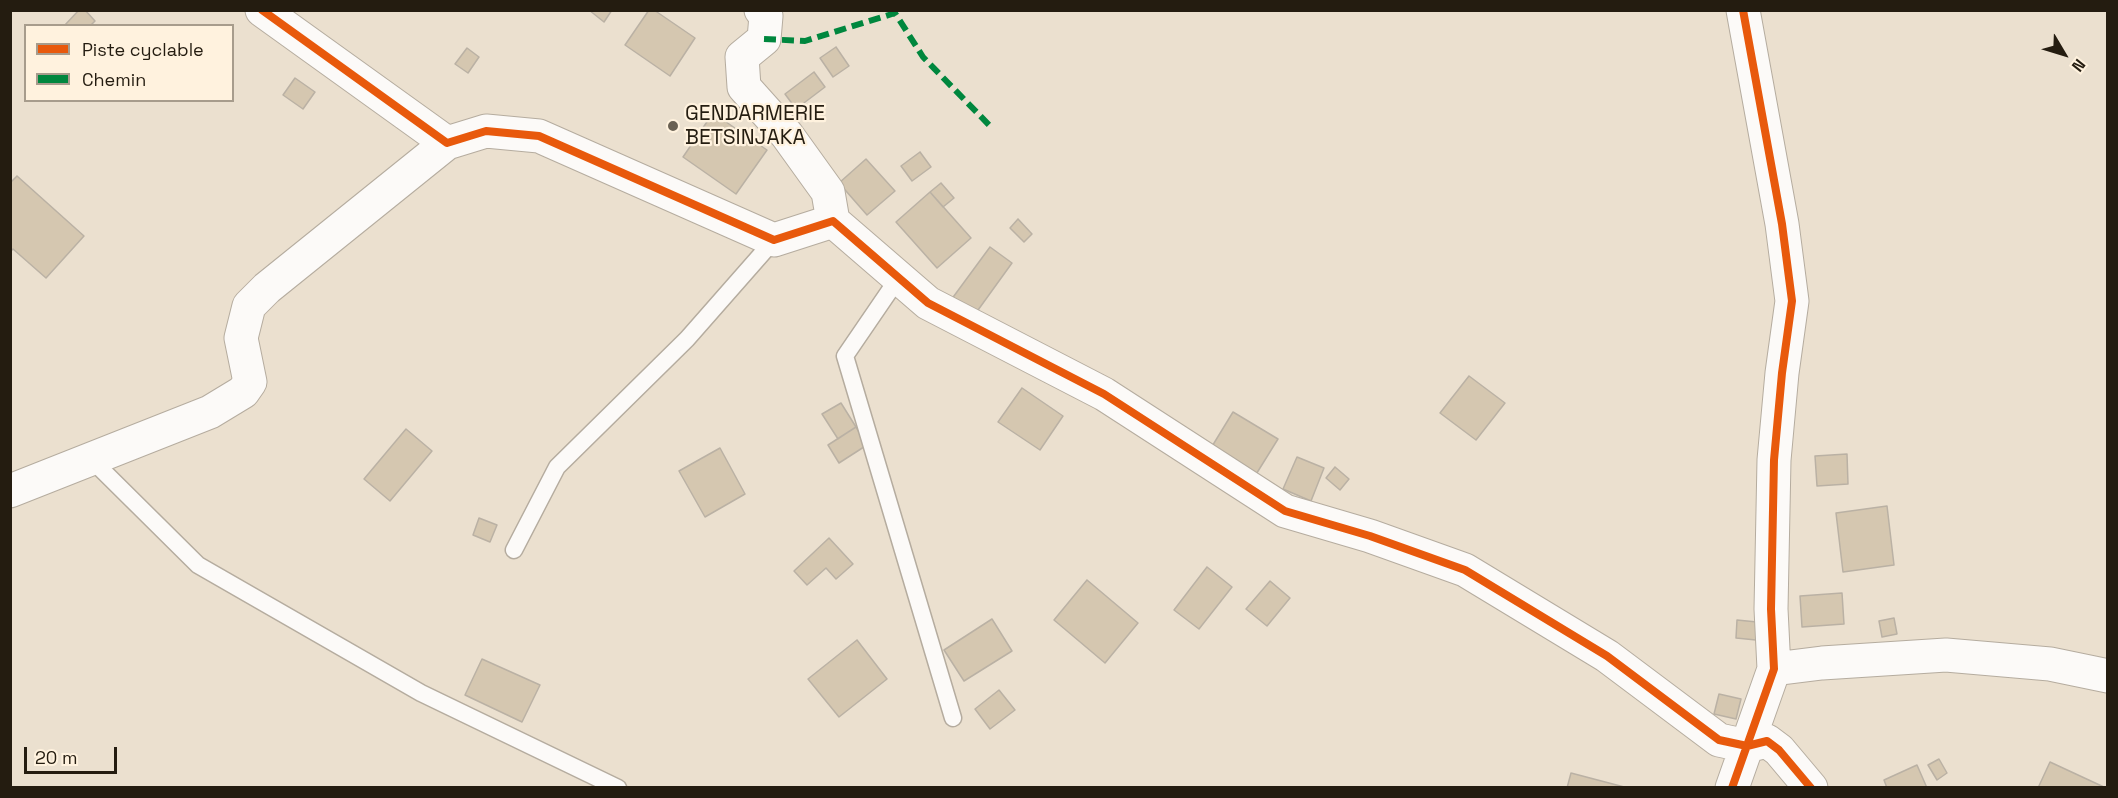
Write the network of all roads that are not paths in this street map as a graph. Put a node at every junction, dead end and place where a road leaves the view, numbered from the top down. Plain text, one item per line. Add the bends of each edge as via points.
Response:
1 (262, 10) edge
2 (761, 10) edge
3 (1743, 10) edge
4 (447, 143) junction
5 (833, 221) junction
6 (774, 240) junction
7 (899, 277) junction
8 (91, 459) junction
9 (10, 491) edge
10 (514, 550) dead end
11 (1774, 669) junction
12 (2108, 676) edge
13 (953, 718) dead end
14 (1747, 746) junction
15 (618, 788) edge
16 (1732, 788) edge
17 (1811, 788) edge

1 - 4 street
2 - 5 street via 766,16 764,39 742,57 744,87 787,135 828,192
3 - 11 street via 1792,301 1774,460
4 - 6 street via 486,131 540,136
4 - 8 street via 249,306 241,338 250,382 243,392 210,412
5 - 6 street
5 - 7 street
6 - 10 lane via 687,339 557,467
7 - 13 lane via 846,356
7 - 14 street via 928,303 1104,394 1285,511 1464,570 1607,656 1719,740
8 - 9 street
8 - 15 lane via 198,565 421,693
11 - 12 street via 1946,655 2050,664
11 - 14 street
14 - 16 street
14 - 17 street via 1767,741

